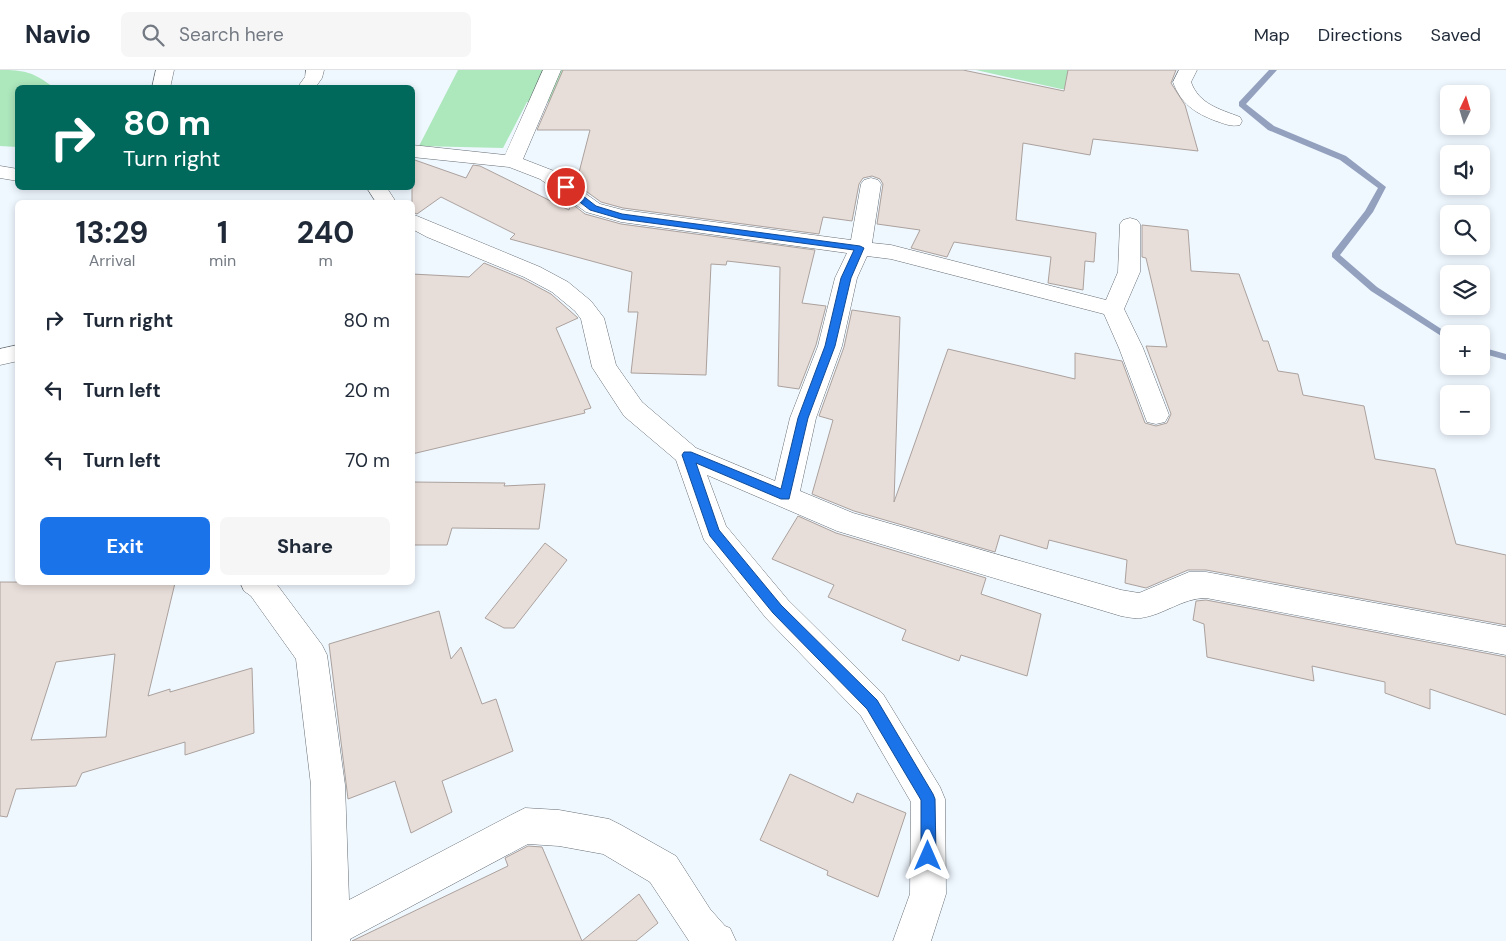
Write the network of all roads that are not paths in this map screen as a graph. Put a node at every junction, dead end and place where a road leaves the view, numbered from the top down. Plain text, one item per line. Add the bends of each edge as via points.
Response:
1 (165, 70) edge
2 (315, 70) edge
3 (552, 70) edge
4 (1188, 70) edge
5 (162, 85) edge
6 (307, 85) edge
7 (1233, 121) dead end
8 (415, 151) edge
9 (512, 162) junction
10 (0, 172) edge
11 (15, 174) edge
12 (871, 184) dead end
13 (415, 222) edge
14 (1130, 224) dead end
15 (860, 248) junction
16 (1112, 309) junction
17 (15, 354) edge
18 (0, 357) edge
19 (1156, 415) dead end
20 (687, 455) junction
21 (785, 496) junction
22 (258, 585) edge
23 (1506, 641) edge
24 (331, 935) edge
25 (717, 941) edge
26 (912, 941) edge

1 - 5 street
2 - 6 street
3 - 9 street
4 - 7 street via 1182,82 1189,99 1195,105
8 - 9 street
9 - 15 street via 547,175 593,208 614,215
10 - 11 street
12 - 15 street
13 - 20 street via 532,272 560,287 583,306 592,318 604,367 634,409
14 - 16 street via 1128,272
15 - 16 street via 891,252
15 - 21 street via 846,278 830,346 803,418
16 - 19 street via 1131,348
17 - 18 street
20 - 21 street
20 - 26 street via 714,532 777,609 872,705 928,799 928,894
21 - 23 street via 847,523 1121,603 1139,606 1189,585 1206,584
22 - 24 street via 311,655 328,785
24 - 25 street via 525,826 609,837 663,869 697,922

